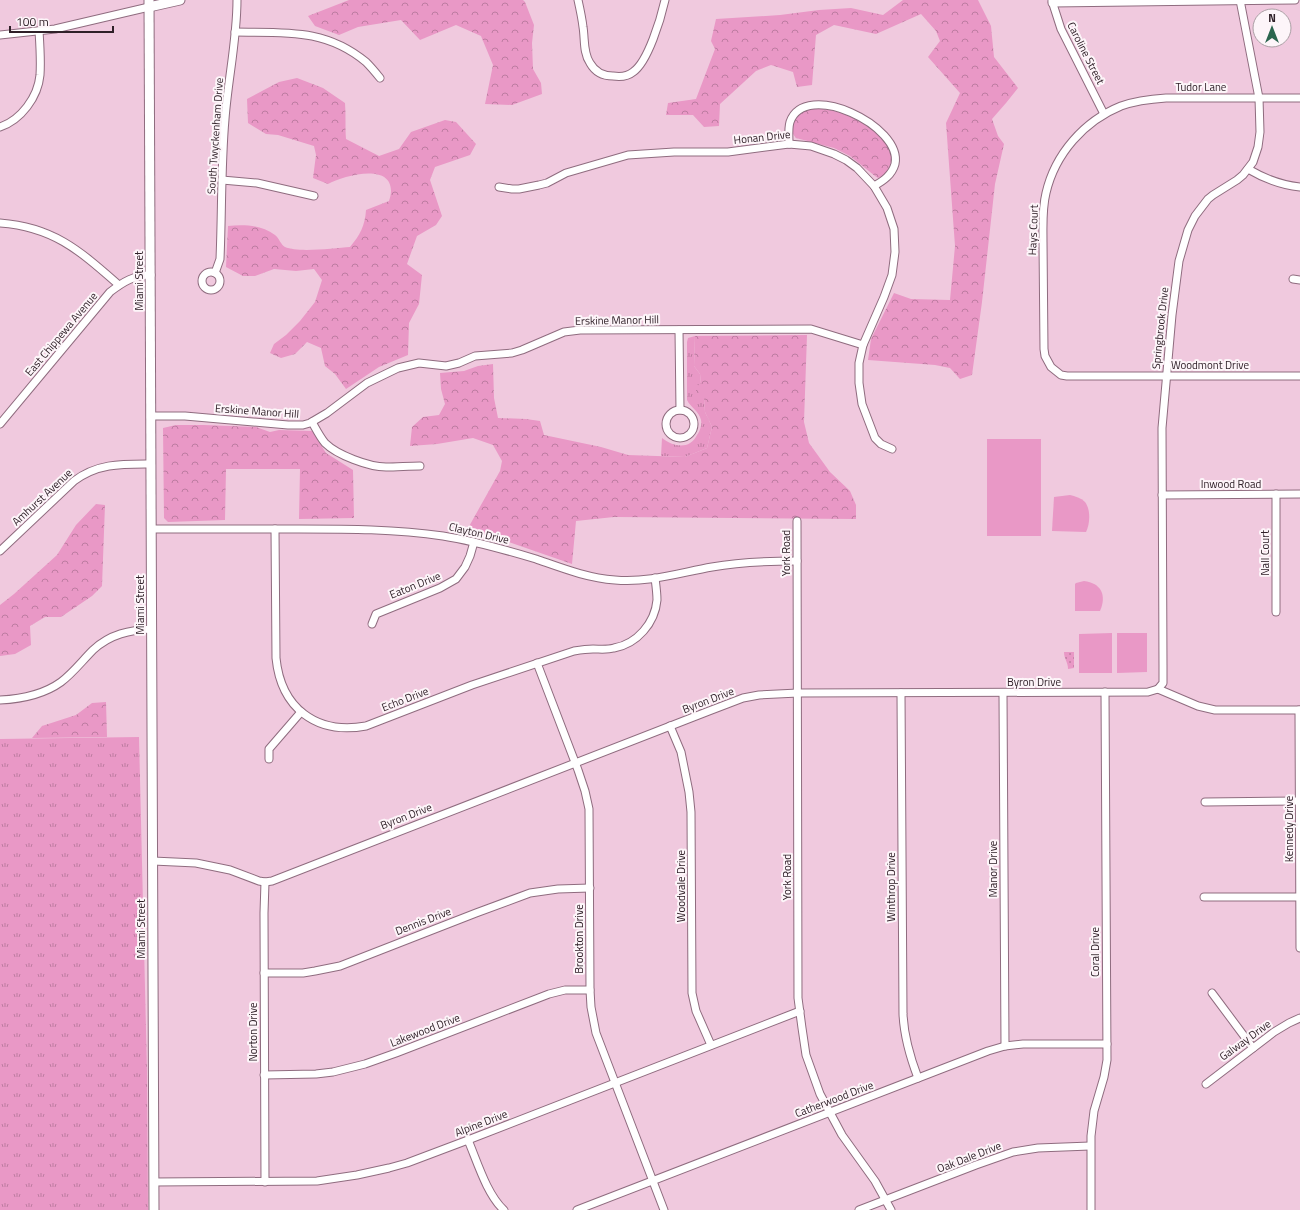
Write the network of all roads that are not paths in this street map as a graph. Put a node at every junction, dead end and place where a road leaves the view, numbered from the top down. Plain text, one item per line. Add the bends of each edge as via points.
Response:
1 (180, 0) edge
2 (237, 0) edge
3 (578, 0) edge
4 (665, 0) edge
5 (1240, 0) edge
6 (1295, 0) edge
7 (1147, 1) edge
8 (1052, 2) edge
9 (149, 4) edge
10 (39, 31) junction
11 (235, 32) junction
12 (0, 35) edge
13 (380, 78) dead end
14 (1259, 98) junction
15 (1300, 98) edge
16 (1104, 114) junction
17 (0, 127) edge
18 (789, 144) junction
19 (1248, 169) junction
20 (222, 180) junction
21 (874, 186) junction
22 (499, 187) dead end
23 (1300, 187) edge
24 (314, 196) dead end
25 (0, 223) edge
26 (215, 273) dead end
27 (151, 275) junction
28 (119, 285) junction
29 (679, 330) junction
30 (863, 345) junction
31 (1051, 367) joint
32 (1166, 375) junction
33 (1300, 376) edge
34 (680, 410) dead end
35 (151, 416) junction
36 (312, 422) junction
37 (0, 424) edge
38 (892, 449) dead end
39 (151, 464) junction
40 (420, 466) dead end
41 (1276, 494) junction
42 (1300, 494) edge
43 (1162, 495) junction
44 (797, 521) dead end
45 (152, 529) junction
46 (275, 529) junction
47 (474, 542) junction
48 (0, 552) edge
49 (797, 562) junction
50 (655, 578) junction
51 (1276, 612) dead end
52 (372, 624) dead end
53 (152, 629) junction
54 (537, 663) junction
55 (1158, 690) junction
56 (1105, 692) junction
57 (798, 693) junction
58 (901, 693) junction
59 (1003, 693) junction
60 (0, 700) edge
61 (1300, 710) edge
62 (301, 712) junction
63 (670, 726) junction
64 (270, 759) dead end
65 (575, 763) junction
66 (1205, 802) dead end
67 (1300, 802) edge
68 (153, 861) junction
69 (265, 882) junction
70 (590, 888) junction
71 (1204, 897) dead end
72 (1300, 897) edge
73 (1300, 948) edge
74 (264, 973) junction
75 (590, 990) junction
76 (1212, 993) dead end
77 (800, 1011) junction
78 (1300, 1018) edge
79 (1107, 1044) junction
80 (711, 1045) junction
81 (1005, 1046) junction
82 (1253, 1048) junction
83 (264, 1075) junction
84 (918, 1078) junction
85 (615, 1082) junction
86 (1206, 1084) dead end
87 (830, 1113) junction
88 (468, 1140) junction
89 (1090, 1146) junction
90 (653, 1181) junction
91 (154, 1182) junction
92 (265, 1182) junction
93 (886, 1200) junction
94 (154, 1210) edge
95 (504, 1210) edge
96 (577, 1210) edge
97 (664, 1210) edge
98 (859, 1210) edge
99 (891, 1210) edge
100 (1091, 1210) edge

1 - 9 street
2 - 11 street, South Twyckenham Drive
3 - 4 street via 585,49 590,63 602,75 622,77 634,71 643,59 658,26
5 - 6 street
5 - 7 street
5 - 14 street, Springbrook Drive
7 - 8 street
8 - 16 street, Caroline Street via 1061,29
9 - 10 street
9 - 27 street, Miami Street
10 - 12 street
10 - 17 street via 40,76 36,93 19,116
11 - 13 street via 295,33 326,39 355,54
11 - 20 street, South Twyckenham Drive
14 - 15 street, Tudor Lane
14 - 16 street, Tudor Lane via 1149,99 1121,106
14 - 19 street, Springbrook Drive via 1258,147
16 - 31 street, Hays Court via 1071,143 1058,163 1046,193 1043,212 1044,349
18 - 21 street, Honan Drive via 811,146 834,154 857,168
18 - 21 street via 791,120 802,108 820,105 853,113 881,132 895,153 894,166 890,174
18 - 22 street, Honan Drive via 728,152 628,155 566,173 539,185 519,189
19 - 23 street via 1267,179
19 - 32 street, Springbrook Drive via 1237,180 1208,199 1188,230 1179,261
20 - 24 street via 257,183
20 - 26 street, South Twyckenham Drive via 220,259
21 - 30 street, Honan Drive via 887,208 894,229 894,261 890,282
25 - 28 street via 38,230 61,240
27 - 28 street, East Chippewa Avenue via 134,277
27 - 35 street, Miami Street
28 - 37 street, East Chippewa Avenue via 102,301
29 - 30 street, Erskine Manor Hill via 811,329
29 - 34 street
29 - 36 street, Erskine Manor Hill via 564,332 512,353 475,356 446,366 408,365 377,377
30 - 38 street, Honan Drive via 859,363 860,398 875,438 880,444
31 - 32 street, Woodmont Drive via 1061,375 1067,376
32 - 33 street, Woodmont Drive
32 - 43 street, Springbrook Drive via 1162,428
35 - 36 street, Erskine Manor Hill via 185,416 288,425
35 - 39 street, Miami Street
36 - 40 street via 326,443 357,460 380,467
39 - 45 street, Miami Street
39 - 48 street, Amhurst Avenue via 113,465 82,475
41 - 42 street, Inwood Road
41 - 43 street, Inwood Road
41 - 51 street, Nall Court
43 - 55 street, Springbrook Drive via 1163,683
44 - 49 street, York Road
45 - 46 street, Clayton Drive
45 - 53 street, Miami Street
46 - 47 street, Clayton Drive via 375,529
46 - 62 street, Echo Drive via 278,675 290,700
47 - 50 street, Clayton Drive via 585,576 627,581
47 - 52 street, Eaton Drive via 465,567 456,579 376,614
49 - 50 street, Clayton Drive via 741,563
49 - 57 street, York Road
50 - 54 street, Echo Drive via 655,610 649,623 635,638 613,649 584,649
53 - 60 street via 134,630 109,638 69,676 50,689 26,698
53 - 68 street, Miami Street
54 - 62 street, Echo Drive via 366,726 335,727 318,722
54 - 65 street, Brookton Drive
55 - 56 street, Byron Drive
55 - 61 street, Byron Drive via 1215,710
56 - 59 street, Byron Drive
56 - 79 street, Coral Drive
57 - 58 street, Byron Drive
57 - 63 street, Byron Drive via 743,698
57 - 77 street, York Road
58 - 59 street, Byron Drive
58 - 84 street, Winthrop Drive via 903,1024
59 - 81 street, Manor Drive
61 - 67 street, Kennedy Drive
62 - 64 street via 269,749
63 - 65 street, Byron Drive
63 - 80 street, Woodvale Drive via 681,752 691,812 692,993 696,1011
65 - 69 street, Byron Drive
65 - 70 street, Brookton Drive via 589,809
66 - 67 street
67 - 72 street, Kennedy Drive
68 - 69 street via 210,865
68 - 91 street, Miami Street
69 - 74 street, Norton Drive
70 - 74 street, Dennis Drive via 558,888 530,893 340,966 303,973
70 - 75 street, Brookton Drive
71 - 72 street
72 - 73 street, Kennedy Drive
74 - 83 street, Norton Drive
75 - 83 street, Lakewood Drive via 565,990 549,994 365,1064 316,1074
75 - 85 street, Brookton Drive via 596,1033
76 - 82 street
77 - 80 street, Alpine Drive
77 - 87 street, York Road via 806,1055
78 - 82 street, Galway Drive
79 - 81 street, Catherwood Drive
79 - 89 street, Coral Drive via 1107,1060 1094,1111
80 - 85 street, Alpine Drive
81 - 84 street, Catherwood Drive
82 - 86 street, Galway Drive
83 - 92 street, Norton Drive
84 - 87 street, Catherwood Drive
85 - 88 street, Alpine Drive
85 - 90 street, Brookton Drive
87 - 90 street, Catherwood Drive
87 - 93 street, York Road
88 - 92 street, Alpine Drive via 375,1172 317,1181
88 - 95 street via 489,1190
89 - 93 street, Oak Dale Drive via 1038,1148 1013,1152
89 - 100 street, Coral Drive
90 - 96 street, Catherwood Drive
90 - 97 street, Brookton Drive
91 - 92 street, Alpine Drive
91 - 94 street, Miami Street
93 - 98 street, Oak Dale Drive
93 - 99 street, York Road

